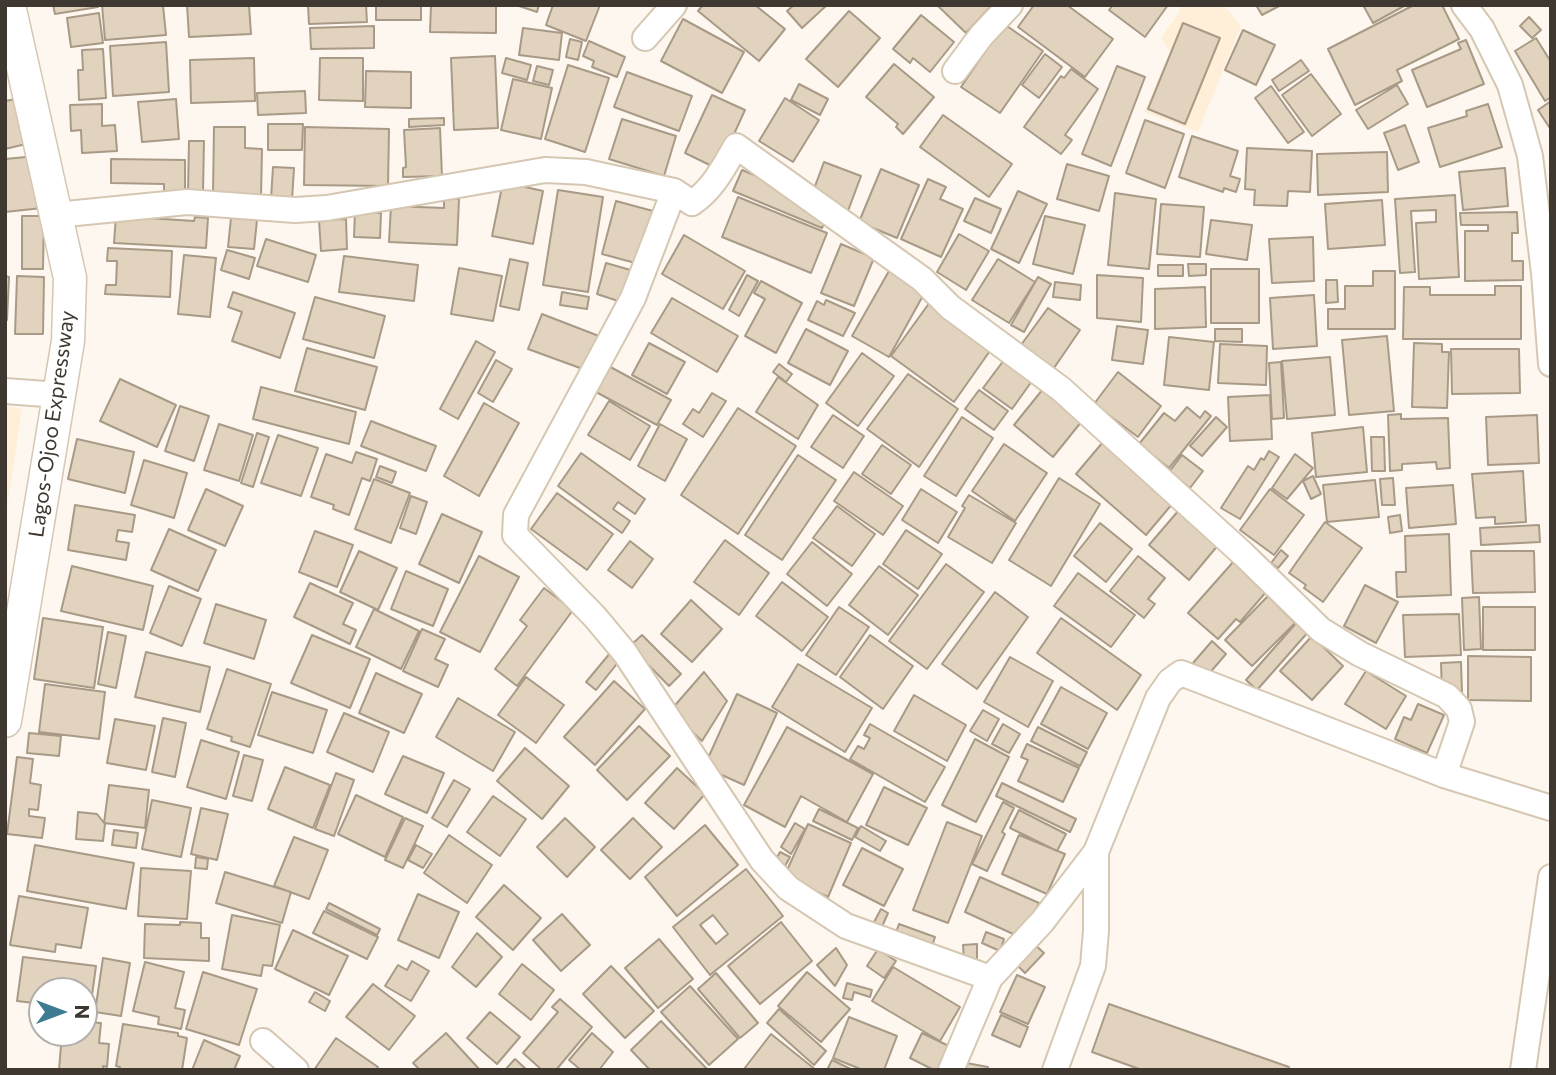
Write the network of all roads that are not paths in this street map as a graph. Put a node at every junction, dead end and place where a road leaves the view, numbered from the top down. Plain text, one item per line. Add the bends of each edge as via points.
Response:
1 (9, 5) edge
2 (674, 5) edge
3 (1010, 5) edge
4 (1464, 5) edge
5 (645, 38) dead end
6 (955, 71) dead end
7 (674, 191) junction
8 (56, 215) junction
9 (1551, 364) edge
10 (5, 391) edge
11 (59, 395) junction
12 (5, 721) edge
13 (1444, 775) junction
14 (1551, 808) edge
15 (1096, 852) junction
16 (1551, 877) edge
17 (1544, 972) edge
18 (990, 978) junction
19 (263, 1041) dead end
20 (296, 1070) edge
21 (951, 1070) edge
22 (1055, 1070) edge
23 (1523, 1070) edge

1 - 8 main road, Lagos-Ojoo Expressway
2 - 5 street
3 - 6 street
4 - 9 street via 1482,29 1510,85 1530,156
7 - 8 street via 586,172 545,170 327,208 187,202
7 - 13 street via 691,203 702,196 736,146 922,279 950,307 1061,389 1321,630 1447,696 1459,709 1462,722
7 - 18 street via 633,298 516,515 515,535 625,653 761,860 788,888 846,926
8 - 11 main road, Lagos-Ojoo Expressway via 71,278
10 - 11 street
11 - 12 main road, Lagos-Ojoo Expressway
13 - 14 street
13 - 15 street via 1181,673 1158,698
15 - 18 street via 1042,922
15 - 22 street via 1093,966
16 - 17 street
17 - 23 street
18 - 21 street
19 - 20 street

